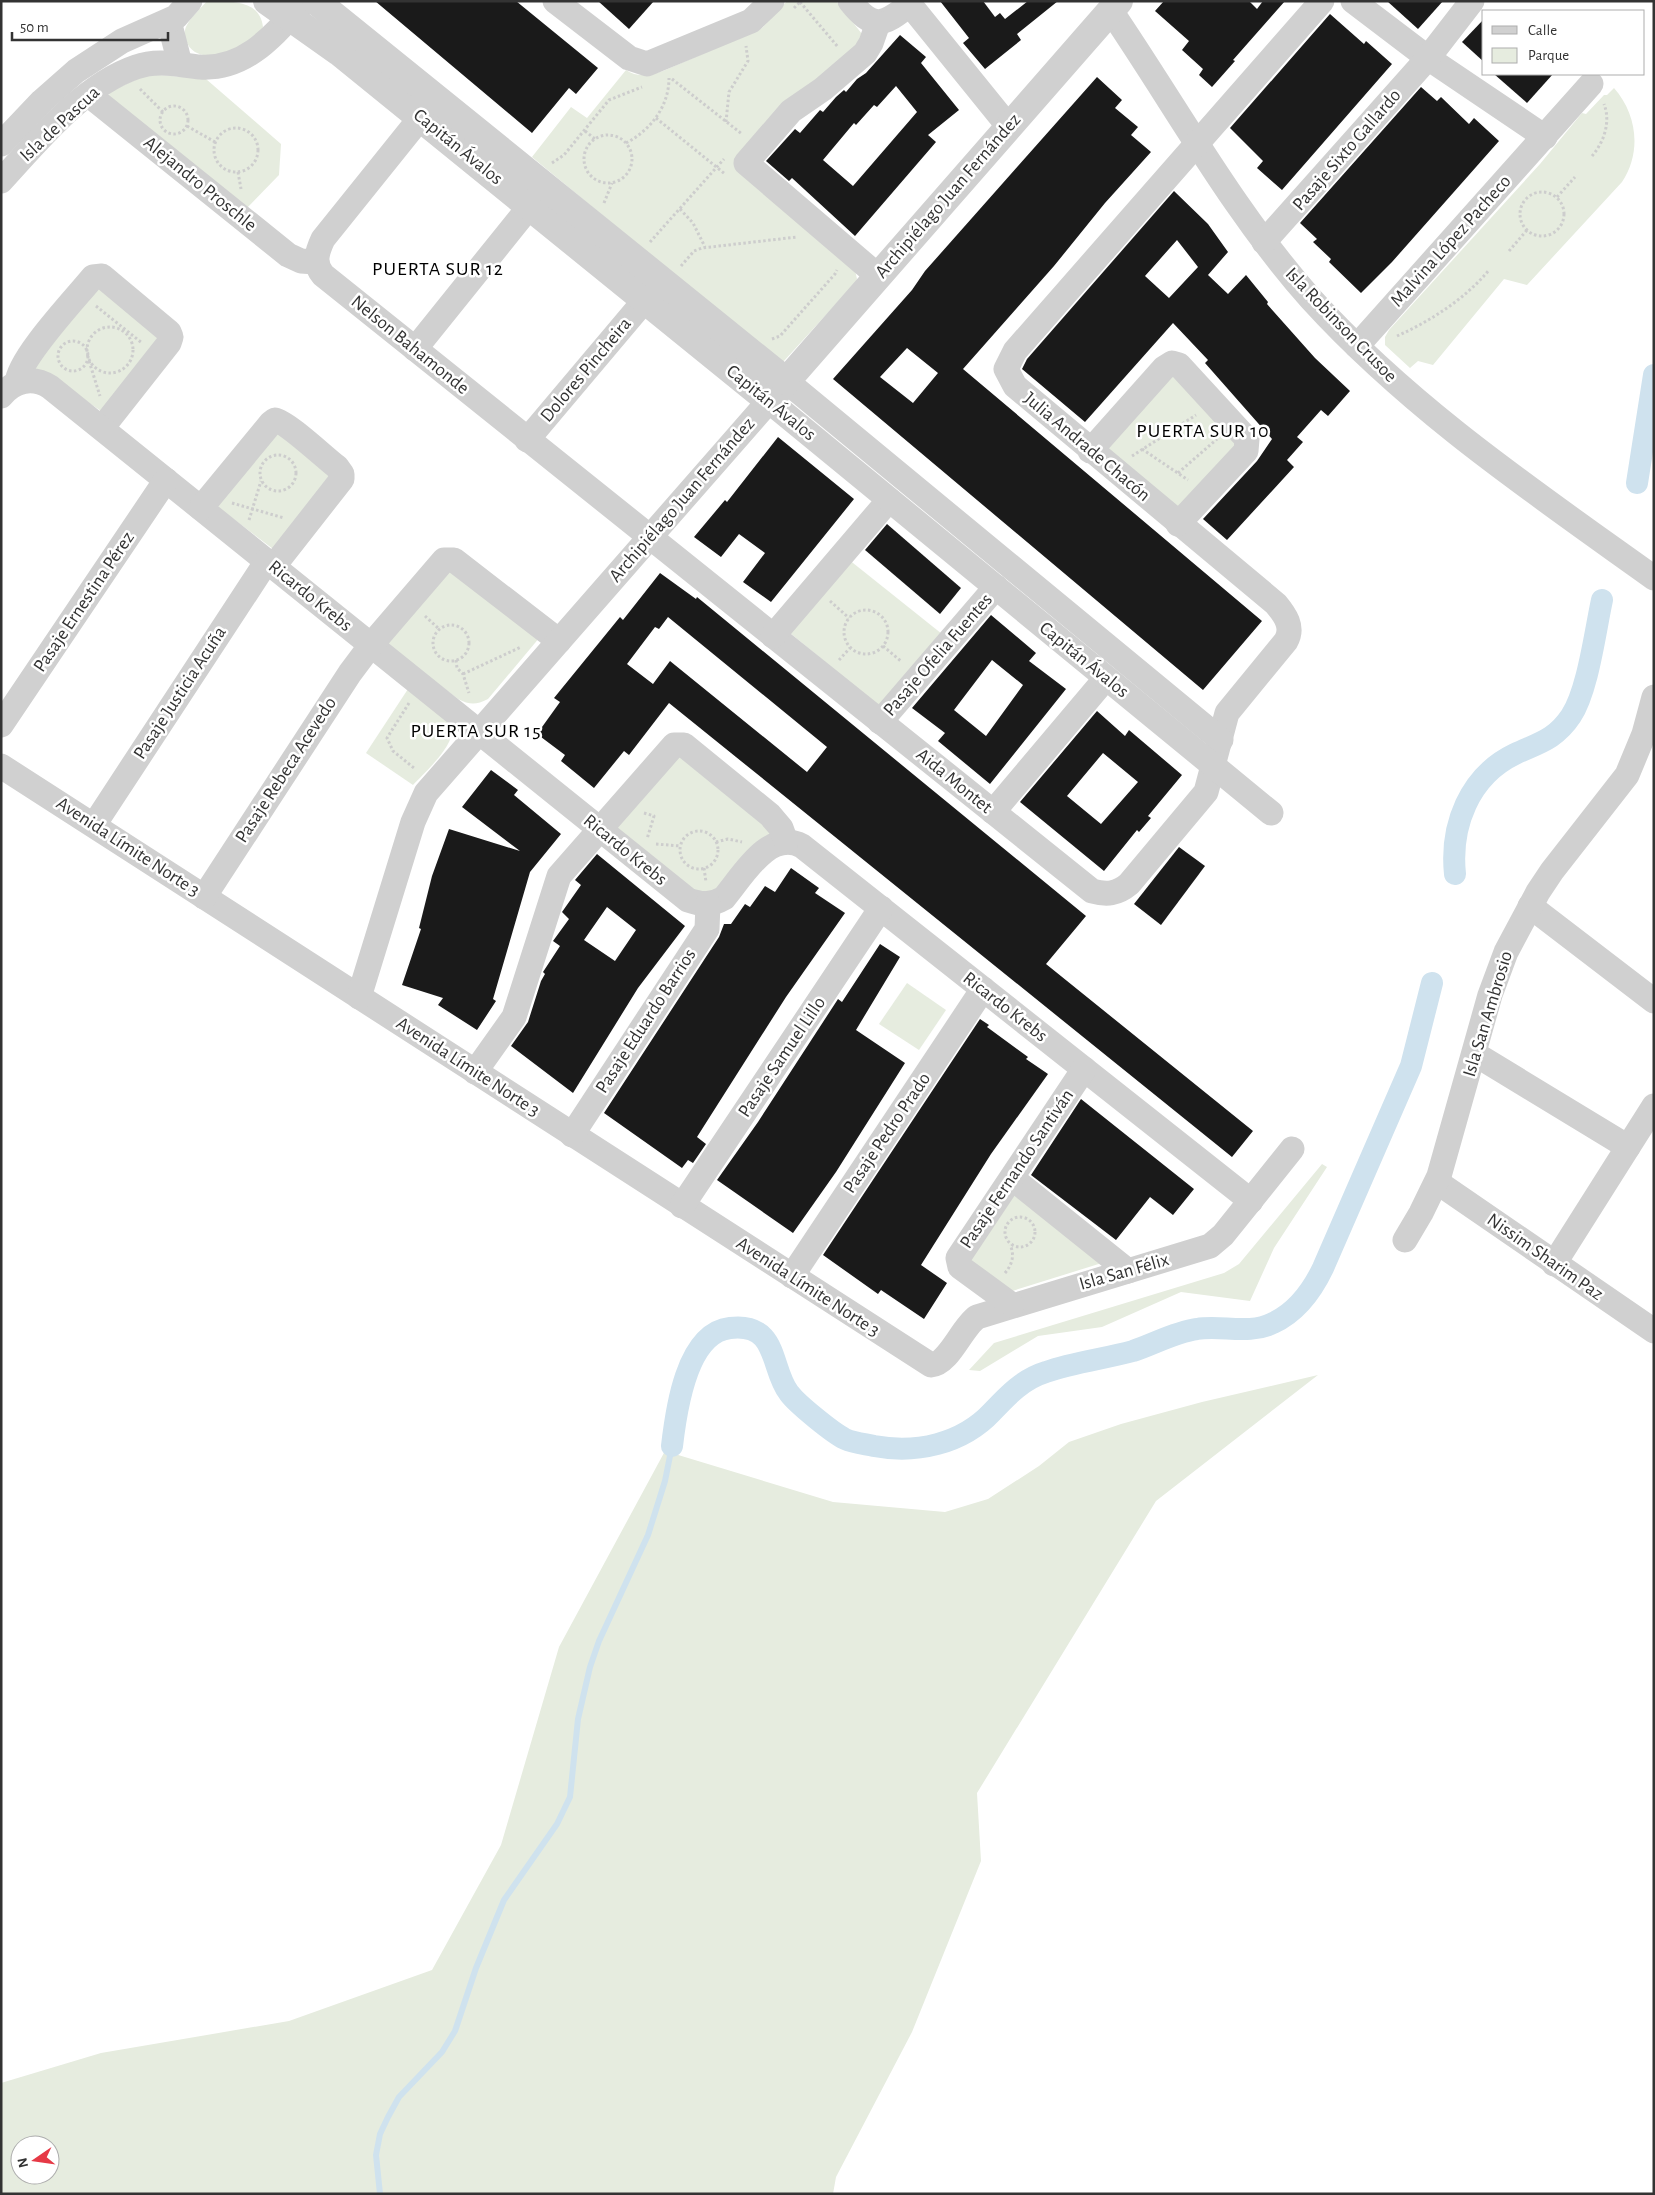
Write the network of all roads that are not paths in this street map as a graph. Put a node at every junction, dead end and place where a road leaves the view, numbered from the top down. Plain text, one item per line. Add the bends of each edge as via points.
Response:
1 (190, 1) edge
2 (267, 1) edge
3 (316, 1) edge
4 (555, 1) edge
5 (772, 1) edge
6 (850, 1) edge
7 (1322, 1) edge
8 (1353, 1) edge
9 (1472, 1) edge
10 (908, 3) edge
11 (1111, 4) edge
12 (298, 9) edge
13 (583, 10) edge
14 (169, 21) junction
15 (878, 23) junction
16 (1428, 58) junction
17 (180, 64) junction
18 (1591, 84) road end
19 (89, 95) junction
20 (421, 118) junction
21 (1008, 127) junction
22 (1545, 137) junction
23 (1196, 143) junction
24 (1, 144) edge
25 (1, 181) edge
26 (530, 206) junction
27 (1264, 242) junction
28 (316, 262) junction
29 (878, 276) junction
30 (645, 300) junction
31 (1358, 346) junction
32 (415, 349) junction
33 (9, 390) edge
34 (777, 391) junction
35 (104, 426) junction
36 (527, 440) junction
37 (1090, 451) junction
38 (166, 480) junction
39 (890, 500) junction
40 (205, 502) junction
41 (1178, 524) junction
42 (648, 537) junction
43 (270, 564) junction
44 (1654, 578) edge
45 (996, 587) junction
46 (773, 636) junction
47 (559, 641) junction
48 (371, 645) junction
49 (1106, 678) junction
50 (1654, 698) edge
51 (880, 722) junction
52 (1, 725) edge
53 (479, 732) junction
54 (1221, 740) junction
55 (1, 766) edge
56 (1214, 767) junction
57 (993, 812) junction
58 (1271, 813) dead end
59 (94, 825) junction
60 (600, 829) junction
61 (786, 842) junction
62 (204, 897) junction
63 (708, 904) junction
64 (1530, 906) junction
65 (881, 908) junction
66 (983, 989) junction
67 (359, 997) junction
68 (1654, 1001) edge
69 (1475, 1054) junction
70 (1084, 1069) junction
71 (475, 1072) junction
72 (1654, 1106) edge
73 (572, 1134) junction
74 (1628, 1147) junction
75 (1292, 1149) dead end
76 (1012, 1178) junction
77 (1437, 1182) junction
78 (1251, 1201) junction
79 (682, 1206) junction
80 (1405, 1240) dead end
81 (1554, 1264) junction
82 (1128, 1271) junction
83 (792, 1276) junction
84 (1005, 1299) junction
85 (1652, 1330) edge
86 (936, 1365) joint

1 - 14 street, Isla de Pascua
2 - 12 street, Capitán Ávalos
3 - 34 street, Capitán Ávalos
4 - 13 street
5 - 13 street via 751,21 647,64 629,58
6 - 15 street via 867,20
7 - 23 street
8 - 16 street
9 - 16 street, Pasaje Sixto Gallardo
10 - 15 street via 892,19
10 - 21 street
11 - 21 street, Archipiélago Juan Fernández
11 - 23 street, Isla Robinson Crusoe
12 - 17 street, Isla de Pascua via 259,49 238,61 212,67
12 - 20 street, Capitán Ávalos
14 - 17 street
14 - 24 street, Isla de Pascua via 122,41 89,62 42,101
15 - 29 street via 865,53 791,111 738,171
16 - 22 street
16 - 27 street, Pasaje Sixto Gallardo
17 - 19 street, Isla de Pascua via 151,63 134,67
18 - 22 street, Malvina López Pacheco
19 - 25 street, Isla de Pascua via 54,125
19 - 28 street, Alejandro Proschle via 288,255 301,261
20 - 26 street, Capitán Ávalos
20 - 28 street via 323,239
21 - 29 street, Archipiélago Juan Fernández
22 - 31 street, Malvina López Pacheco
23 - 27 street, Isla Robinson Crusoe
23 - 37 street, Julia Andrade Chacón via 1015,351 1006,368 1015,386
26 - 30 street, Capitán Ávalos
26 - 32 street
27 - 31 street, Isla Robinson Crusoe via 1312,299
28 - 32 street, Nelson Bahamonde via 323,275
29 - 34 street, Archipiélago Juan Fernández
30 - 34 street, Capitán Ávalos
30 - 36 street, Dolores Pincheira
31 - 44 street, Isla Robinson Crusoe via 1444,424
32 - 36 street, Nelson Bahamonde
33 - 35 street, Ricardo Krebs via 34,380 45,384
33 - 35 street via 28,356 93,277 102,276 171,337
34 - 39 street, Capitán Ávalos
34 - 42 street, Archipiélago Juan Fernández
34 - 54 street, Capitán Ávalos
35 - 38 street, Ricardo Krebs
36 - 42 street, Nelson Bahamonde
37 - 41 street, Julia Andrade Chacón
37 - 41 street via 1169,364 1179,365 1247,440 1248,448
38 - 40 street, Ricardo Krebs
38 - 52 street, Pasaje Ernestina Pérez
39 - 45 street, Capitán Ávalos
39 - 46 street
40 - 43 street, Ricardo Krebs via 243,542
40 - 43 street, Pasaje Justicia Acuña via 275,420 337,468 342,474 340,483
41 - 54 street, Julia Andrade Chacón via 1276,604 1289,627 1286,641 1227,713
42 - 46 street, Aida Montet
42 - 47 street, Archipiélago Juan Fernández
43 - 48 street, Ricardo Krebs
43 - 59 street, Pasaje Justicia Acuña
45 - 49 street, Capitán Ávalos
45 - 51 street, Pasaje Ofelia Fuentes
46 - 51 street, Aida Montet
47 - 48 street, Pasaje Rebeca Acevedo via 454,560 447,559
47 - 53 street, Archipiélago Juan Fernández
48 - 53 street, Ricardo Krebs
48 - 62 street, Pasaje Rebeca Acevedo via 327,706
49 - 56 street, Capitán Ávalos
49 - 57 street
50 - 64 street, Isla San Ambrosio via 1639,749 1627,775 1552,871
51 - 57 street, Aida Montet
53 - 60 street, Ricardo Krebs
53 - 67 street, Archipiélago Juan Fernández via 435,782 418,808
54 - 56 street, Aida Montet
55 - 59 street, Avenida Límite Norte 3
56 - 57 street, Aida Montet via 1206,792 1129,884 1116,893 1092,891
56 - 58 street, Capitán Ávalos
59 - 62 street, Avenida Límite Norte 3
60 - 61 street via 677,743 684,745 770,815 781,828
60 - 63 street, Ricardo Krebs via 688,900
60 - 71 street via 559,876 514,1017
61 - 63 street via 766,849 724,898
61 - 65 street, Ricardo Krebs via 802,846
62 - 67 street, Avenida Límite Norte 3
63 - 73 street, Pasaje Eduardo Barrios via 707,929
64 - 68 street
64 - 69 street, Isla San Ambrosio via 1506,952 1490,995
65 - 66 street, Ricardo Krebs
65 - 79 street, Pasaje Samuel Lillo
66 - 70 street, Ricardo Krebs
66 - 83 street, Pasaje Pedro Prado
67 - 71 street, Avenida Límite Norte 3
69 - 74 street
69 - 77 street, Isla San Ambrosio
70 - 76 street, Pasaje Fernando Santiván
70 - 78 street, Ricardo Krebs
71 - 73 street, Avenida Límite Norte 3
72 - 74 street
73 - 79 street, Avenida Límite Norte 3
74 - 81 street
75 - 78 street, Isla San Félix
76 - 82 street
76 - 84 street, Pasaje Fernando Santiván via 957,1262
77 - 80 street, Isla San Ambrosio
77 - 81 street, Nissim Sharim Paz
78 - 82 street, Isla San Félix via 1223,1236 1210,1246
79 - 83 street, Avenida Límite Norte 3
81 - 85 street, Nissim Sharim Paz
82 - 84 street, Isla San Félix
83 - 86 street, Avenida Límite Norte 3 via 927,1364
84 - 86 street, Isla San Félix via 972,1320 942,1362

